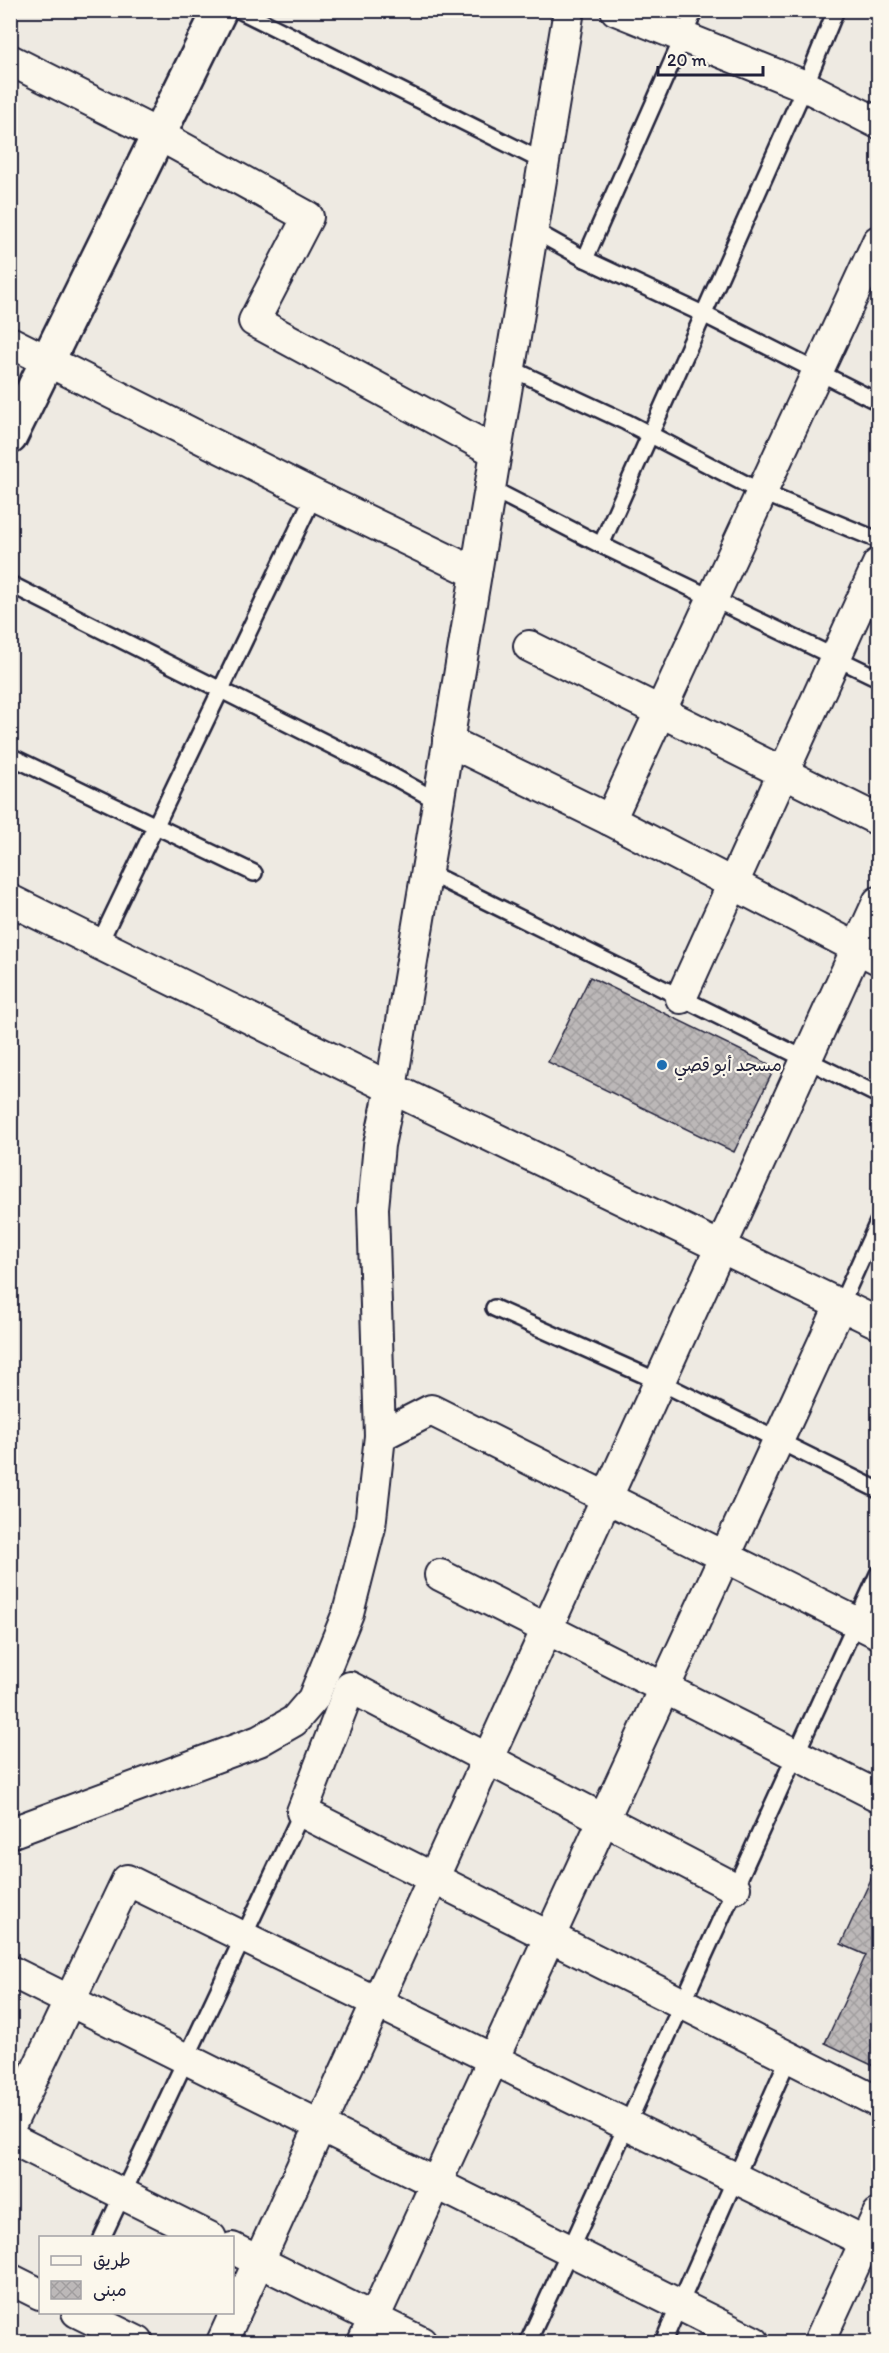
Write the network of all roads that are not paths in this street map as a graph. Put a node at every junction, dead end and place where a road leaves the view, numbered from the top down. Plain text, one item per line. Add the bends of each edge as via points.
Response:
1 (220, 10) edge
2 (239, 10) edge
3 (568, 10) edge
4 (616, 10) edge
5 (695, 10) edge
6 (837, 10) edge
7 (682, 37) junction
8 (10, 60) edge
9 (805, 87) junction
10 (879, 123) edge
11 (159, 135) junction
12 (544, 162) junction
13 (533, 230) junction
14 (879, 241) edge
15 (585, 259) junction
16 (703, 314) junction
17 (10, 342) edge
18 (48, 361) junction
19 (510, 368) junction
20 (818, 372) junction
21 (879, 402) edge
22 (651, 436) junction
23 (10, 437) edge
24 (496, 452) junction
25 (490, 488) junction
26 (761, 492) junction
27 (314, 495) junction
28 (879, 540) edge
29 (601, 545) junction
30 (879, 564) edge
31 (476, 573) junction
32 (10, 584) edge
33 (712, 599) junction
34 (529, 646) dead end
35 (836, 658) junction
36 (879, 678) edge
37 (220, 689) junction
38 (660, 712) junction
39 (448, 741) junction
40 (10, 756) edge
41 (784, 773) junction
42 (439, 802) junction
43 (610, 820) junction
44 (879, 820) edge
45 (155, 825) junction
46 (427, 872) junction
47 (254, 873) dead end
48 (733, 884) junction
49 (10, 900) edge
50 (879, 902) edge
51 (99, 944) junction
52 (868, 954) edge
53 (681, 998) junction
54 (807, 1060) junction
55 (392, 1088) junction
56 (879, 1095) edge
57 (879, 1222) edge
58 (721, 1246) junction
59 (841, 1304) junction
60 (494, 1308) dead end
61 (879, 1323) edge
62 (660, 1382) junction
63 (380, 1436) junction
64 (778, 1441) junction
65 (879, 1490) edge
66 (607, 1498) junction
67 (725, 1557) junction
68 (879, 1574) edge
69 (440, 1575) dead end
70 (868, 1628) edge
71 (547, 1629) junction
72 (664, 1688) junction
73 (796, 1754) junction
74 (488, 1759) junction
75 (879, 1796) edge
76 (302, 1812) junction
77 (603, 1820) junction
78 (10, 1833) edge
79 (434, 1878) junction
80 (735, 1888) junction
81 (550, 1936) junction
82 (243, 1937) junction
83 (10, 1971) edge
84 (70, 2001) junction
85 (377, 2002) junction
86 (683, 2003) junction
87 (789, 2057) junction
88 (186, 2059) junction
89 (493, 2059) junction
90 (879, 2102) edge
91 (627, 2124) junction
92 (10, 2126) edge
93 (321, 2126) junction
94 (10, 2138) edge
95 (735, 2179) junction
96 (436, 2184) junction
97 (122, 2194) junction
98 (879, 2214) edge
99 (103, 2236) edge
100 (207, 2236) edge
101 (872, 2245) edge
102 (234, 2249) edge
103 (570, 2250) junction
104 (259, 2261) junction
105 (10, 2279) edge
106 (39, 2294) edge
107 (680, 2306) junction
108 (79, 2314) edge
109 (368, 2331) edge
110 (138, 2343) edge
111 (222, 2343) edge
112 (421, 2343) edge
113 (528, 2343) edge
114 (663, 2343) edge
115 (754, 2343) edge
116 (819, 2343) edge

1 - 11 street
2 - 12 lane
3 - 12 street
4 - 7 street
5 - 7 lane
6 - 9 lane
7 - 9 street
7 - 15 lane
8 - 11 street
9 - 10 street
9 - 16 lane
11 - 18 street
11 - 24 street via 308,217 254,321
12 - 13 street
13 - 15 lane
13 - 19 street
14 - 20 street
15 - 16 lane
16 - 20 lane
16 - 22 lane
17 - 18 street
18 - 23 street
18 - 27 street
19 - 22 lane
19 - 24 street
20 - 21 lane
20 - 26 street
22 - 26 lane
22 - 29 lane
24 - 25 street
25 - 29 lane
25 - 31 street
26 - 28 lane
26 - 33 street
27 - 31 street
27 - 37 lane
29 - 33 lane
30 - 35 street
31 - 39 street
32 - 37 lane
33 - 35 lane
33 - 38 street
34 - 38 street
35 - 36 lane
35 - 41 street
37 - 42 lane
37 - 45 lane
38 - 41 street
38 - 43 street
39 - 42 street
39 - 43 street
40 - 45 lane
41 - 44 street
41 - 48 street
42 - 46 street
43 - 48 street
45 - 47 lane
45 - 51 lane
46 - 53 lane
46 - 55 street
48 - 52 street
48 - 53 street
49 - 51 street
50 - 52 street
51 - 55 street
52 - 54 street
53 - 54 lane
54 - 56 lane
54 - 58 street
55 - 58 street
55 - 63 street via 379,1145 373,1208
57 - 59 lane
58 - 59 street
58 - 62 street
59 - 61 street
59 - 64 street
60 - 62 lane
62 - 64 lane
62 - 66 street
63 - 66 street via 431,1410
63 - 78 street via 370,1527 348,1613 313,1699 294,1721 259,1741
64 - 65 lane
64 - 67 street
66 - 67 street
66 - 71 street
67 - 70 street
67 - 72 street
68 - 70 lane
69 - 71 street
70 - 73 lane
71 - 72 street
71 - 74 street
72 - 73 street
72 - 77 street
73 - 75 street
73 - 80 lane
74 - 76 street via 350,1687
74 - 77 street
74 - 79 street
76 - 79 street
76 - 82 lane
77 - 80 street
77 - 81 street
79 - 81 street
79 - 85 street
80 - 86 lane
81 - 86 street
81 - 89 street
82 - 84 street via 127,1880
82 - 85 street
82 - 88 lane
83 - 84 street
84 - 88 street
84 - 92 street
85 - 89 street
85 - 93 street
86 - 87 street
86 - 91 lane
87 - 90 street
87 - 95 lane
88 - 93 street
88 - 97 lane
89 - 91 street
89 - 96 street
91 - 95 street
91 - 103 lane
93 - 96 street
93 - 104 street
94 - 97 street
95 - 101 street
95 - 107 lane
96 - 103 street
96 - 109 street
97 - 99 lane
97 - 100 street
98 - 101 street
101 - 116 street
102 - 104 street
103 - 107 street
103 - 113 lane
104 - 109 street
104 - 111 street
105 - 106 street
107 - 114 lane
107 - 115 street
108 - 110 street
109 - 112 street

